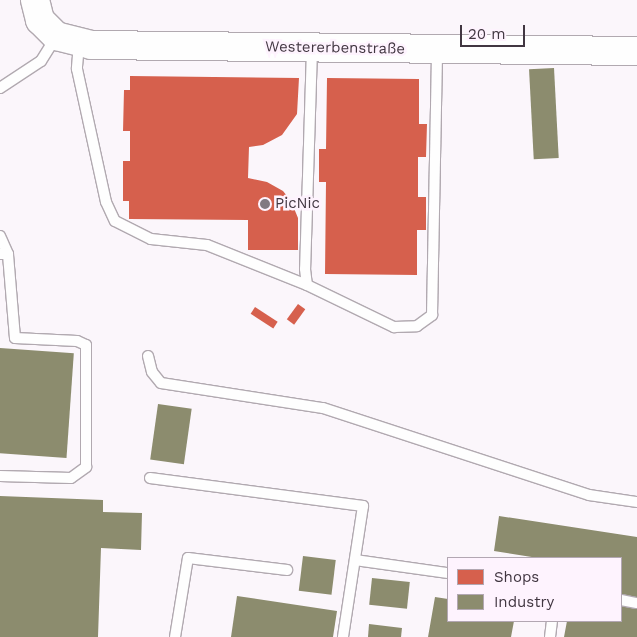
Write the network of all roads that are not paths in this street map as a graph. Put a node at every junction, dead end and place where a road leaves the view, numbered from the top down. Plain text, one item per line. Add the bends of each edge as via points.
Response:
1 (53, 25) edge
2 (312, 47) junction
3 (437, 49) junction
4 (637, 51) edge
5 (0, 88) edge
6 (0, 236) edge
7 (4, 254) edge
8 (307, 285) junction
9 (148, 356) dead end
10 (0, 476) edge
11 (150, 478) dead end
12 (637, 502) edge
13 (354, 560) junction
14 (287, 570) dead end
15 (447, 573) edge
16 (622, 600) edge
17 (637, 603) edge
18 (552, 622) edge
19 (175, 637) edge
20 (343, 637) edge
21 (550, 637) edge

1 - 2 street, Westererbenstraße via 91,45
1 - 5 lane via 41,61
1 - 8 lane via 77,69 106,202 116,221 151,239 206,245
2 - 3 street, Westererbenstraße
2 - 8 lane via 305,259
3 - 4 street, Westererbenstraße
3 - 8 lane via 432,315 417,326 394,327
6 - 7 lane
7 - 10 lane via 15,338 78,341 86,345 86,467 70,478
9 - 12 lane via 152,372 161,382 323,408 589,495
11 - 13 lane via 363,506
13 - 15 lane
13 - 20 lane
14 - 19 lane via 188,558
16 - 17 lane
18 - 21 lane

